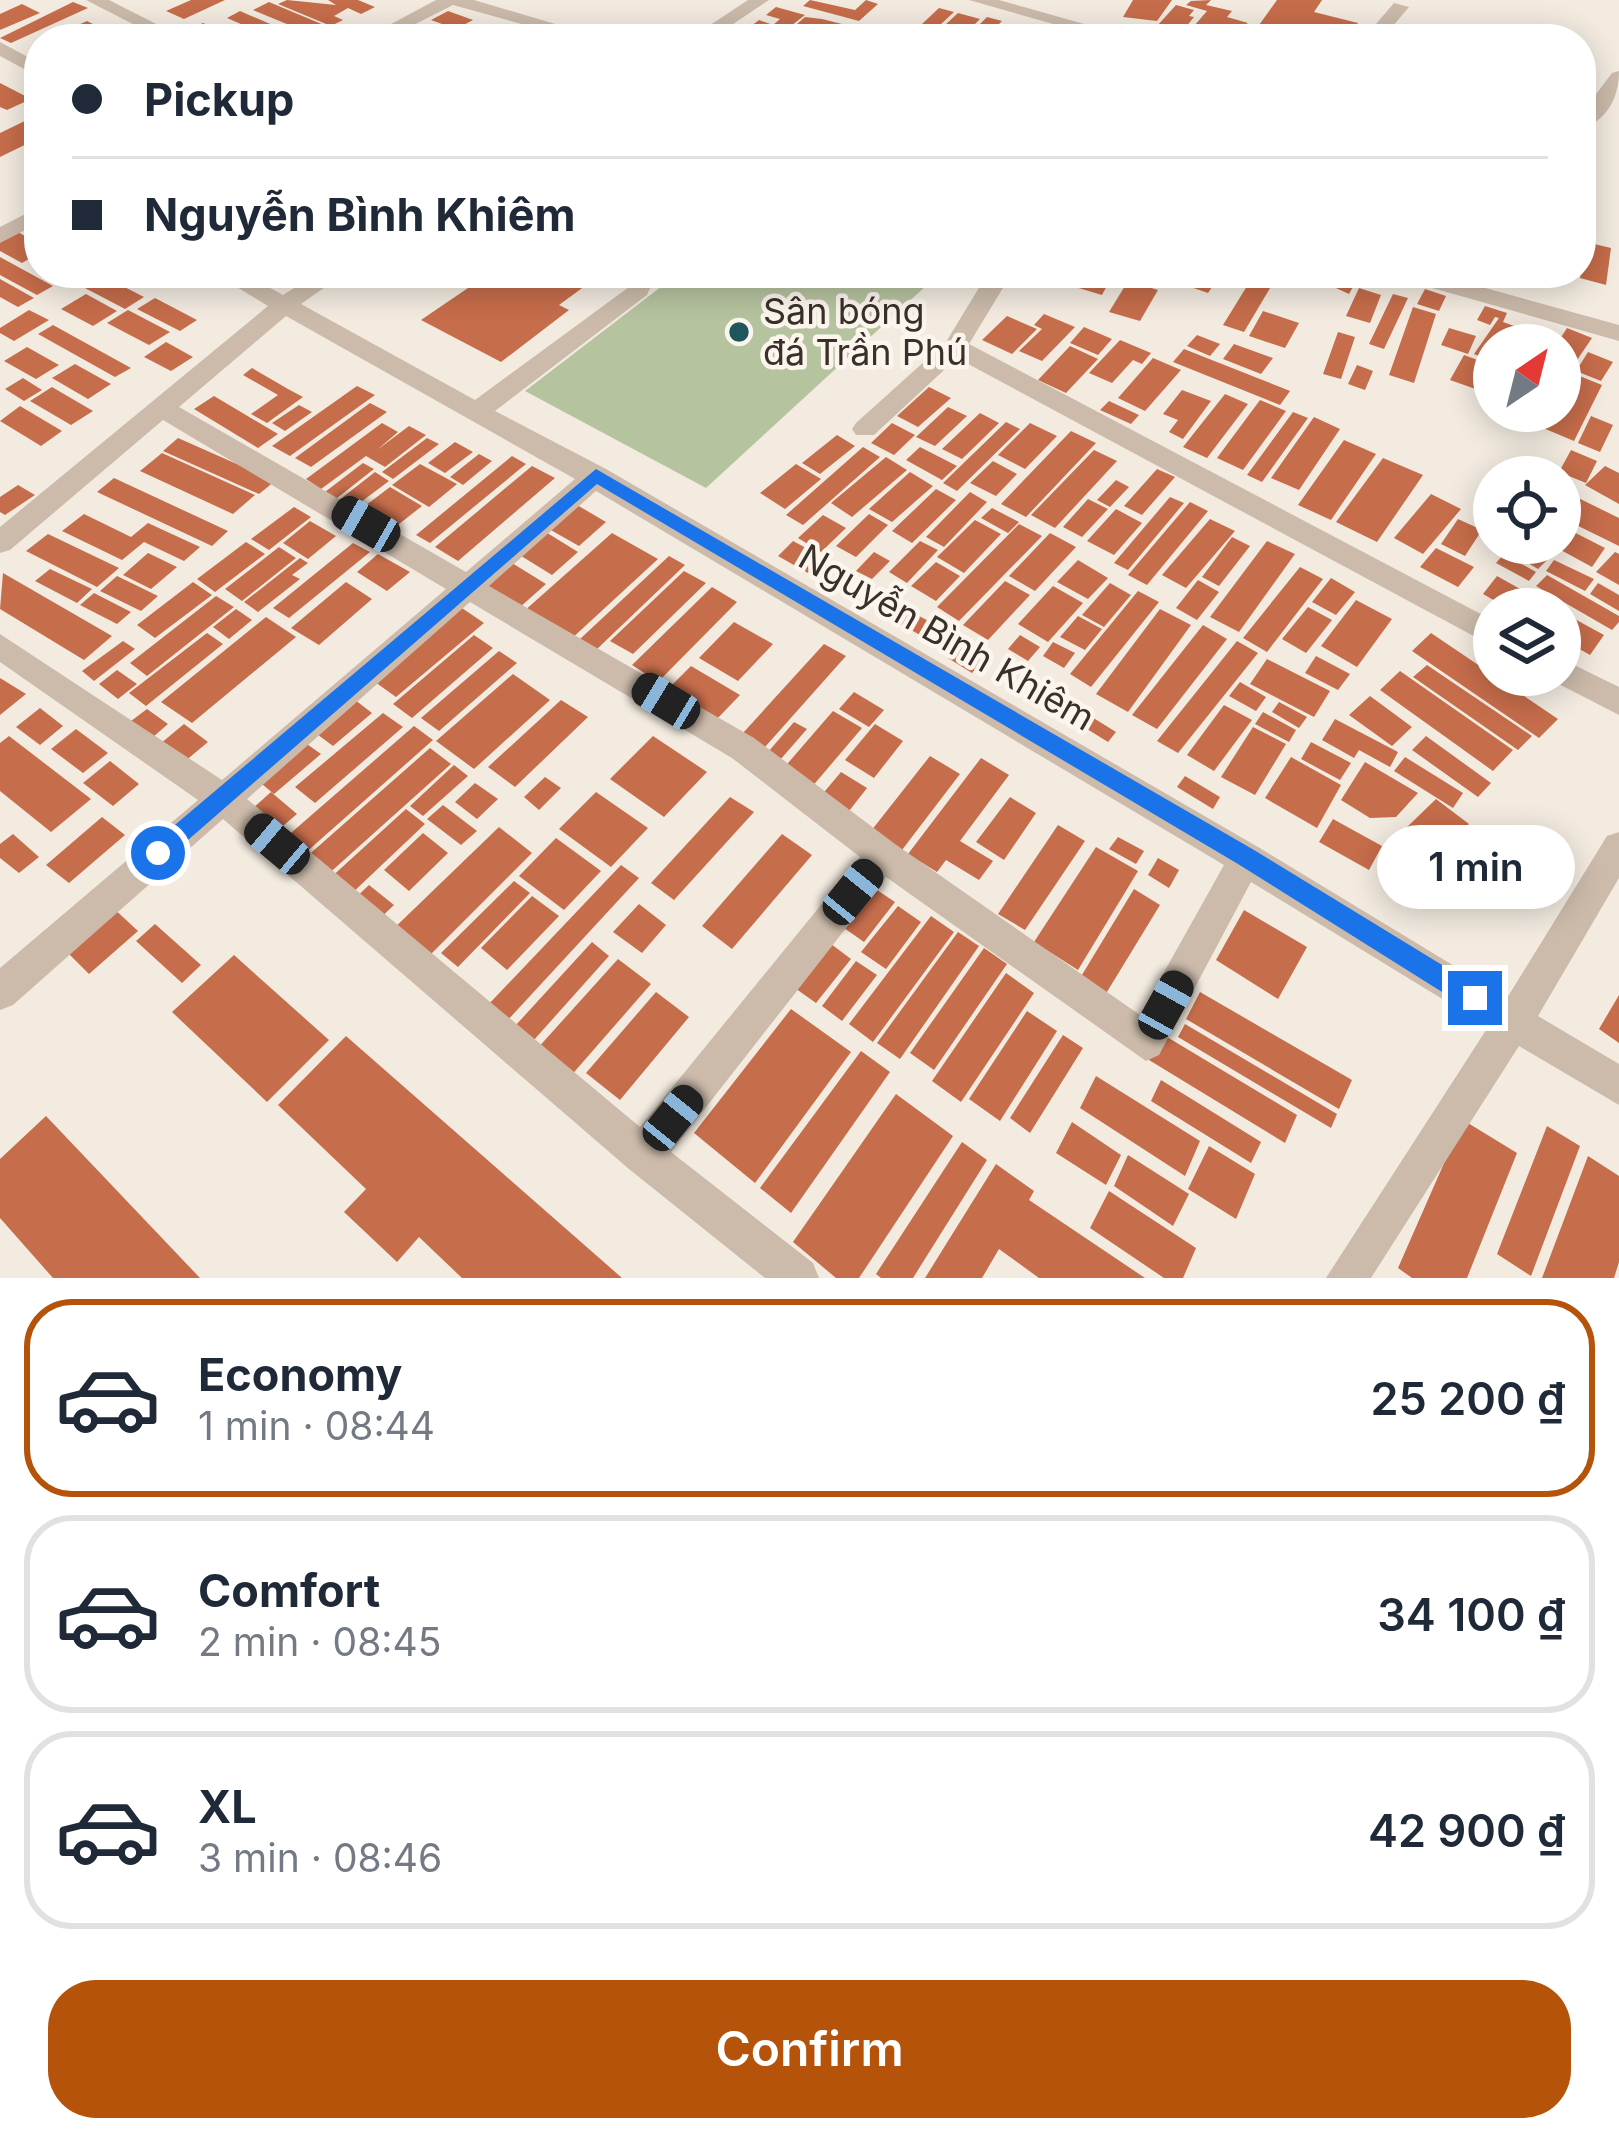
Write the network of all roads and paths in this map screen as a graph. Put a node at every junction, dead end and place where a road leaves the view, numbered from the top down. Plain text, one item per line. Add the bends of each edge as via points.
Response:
1 (94, 0) edge
2 (453, 0) edge
3 (760, 0) edge
4 (978, 0) edge
5 (1064, 0) edge
6 (1372, 0) edge
7 (1402, 3) edge
8 (1046, 16) junction
9 (145, 24) edge
10 (403, 24) edge
11 (541, 24) edge
12 (722, 24) edge
13 (1075, 24) edge
14 (1619, 76) edge
15 (1596, 112) edge
16 (254, 288) edge
17 (309, 288) edge
18 (640, 288) edge
19 (991, 288) edge
20 (1458, 288) edge
21 (284, 304) junction
22 (1619, 333) edge
23 (955, 347) junction
24 (161, 408) junction
25 (479, 410) junction
26 (865, 429) dead end
27 (596, 476) junction
28 (0, 543) edge
29 (472, 586) junction
30 (1473, 623) edge
31 (0, 646) edge
32 (1581, 681) edge
33 (1619, 702) edge
34 (220, 797) junction
35 (1619, 847) edge
36 (883, 855) junction
37 (1246, 857) junction
38 (0, 992) edge
39 (1513, 1022) junction
40 (1619, 1086) edge
41 (643, 1155) junction
42 (798, 1278) edge
43 (1346, 1278) edge

1 - 9 street
2 - 10 street
2 - 11 street
3 - 12 street
4 - 8 street
5 - 8 street
6 - 7 street
8 - 13 street
14 - 15 street
16 - 21 street, Nguyễn Bình Khiêm
17 - 21 street
18 - 25 street
19 - 23 street
20 - 22 street
21 - 24 street
21 - 25 street, Nguyễn Bình Khiêm
23 - 26 street
23 - 30 street
24 - 28 street
24 - 29 street
25 - 27 street, Nguyễn Bình Khiêm
27 - 29 street
27 - 37 street, Nguyễn Bình Khiêm
29 - 34 street
29 - 36 street via 743,748
31 - 34 street
32 - 33 street
34 - 38 street
34 - 41 street
35 - 39 street
36 - 37 street via 1146,1042
36 - 41 street
37 - 39 street, Nguyễn Bình Khiêm
39 - 40 street, Nguyễn Bình Khiêm
39 - 43 street
41 - 42 street

